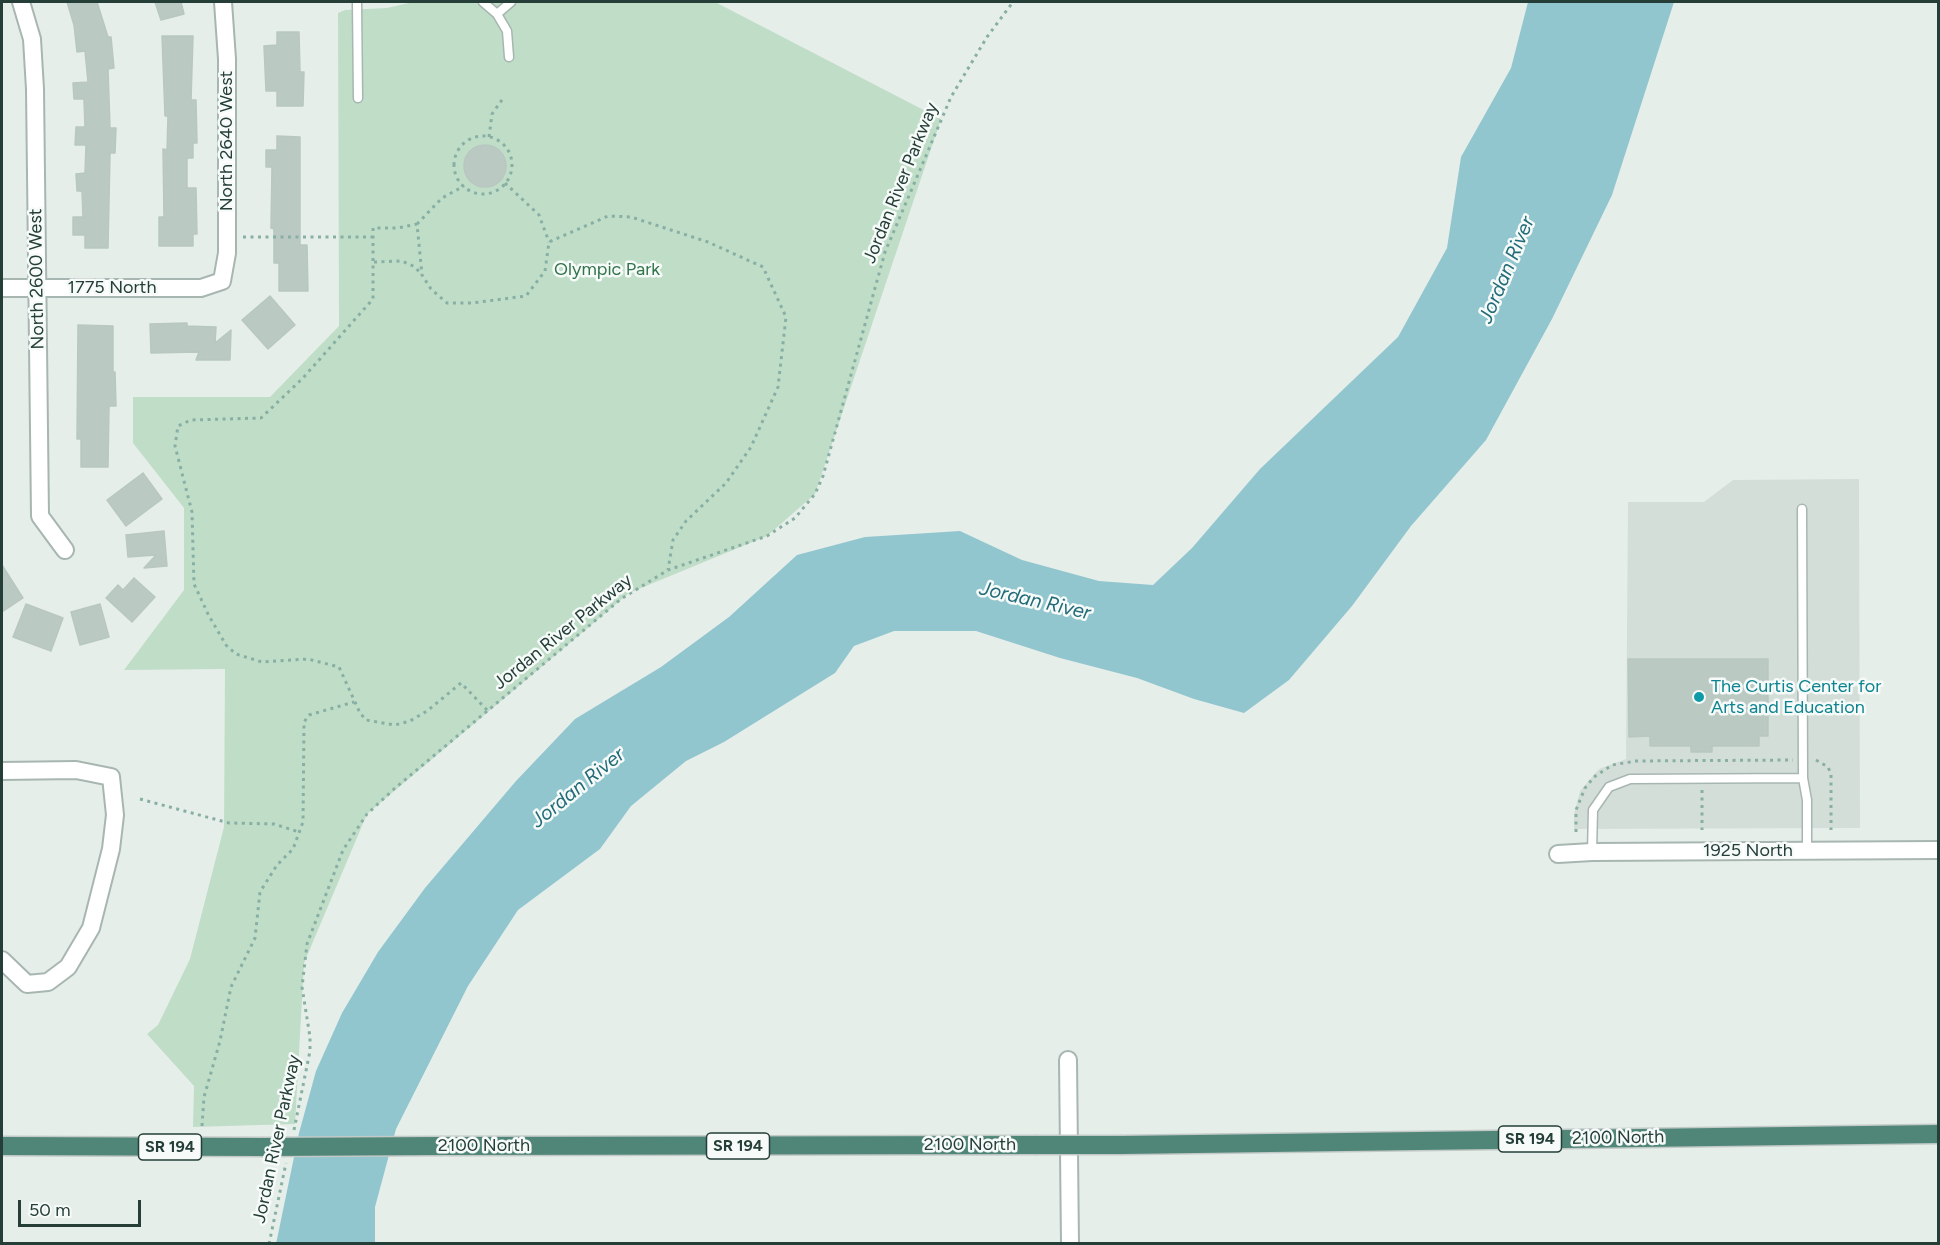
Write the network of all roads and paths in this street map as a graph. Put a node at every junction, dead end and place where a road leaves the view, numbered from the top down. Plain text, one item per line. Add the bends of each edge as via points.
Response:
1 (21, 2) edge
2 (223, 2) edge
3 (357, 2) edge
4 (483, 2) edge
5 (511, 2) edge
6 (1013, 2) edge
7 (497, 14) junction
8 (509, 57) dead end
9 (504, 97) dead end
10 (358, 98) dead end
11 (489, 136) junction
12 (505, 183) junction
13 (464, 186) junction
14 (417, 224) junction
15 (242, 237) dead end
16 (374, 237) junction
17 (549, 242) junction
18 (374, 262) junction
19 (422, 275) junction
20 (222, 280) joint
21 (2, 288) edge
22 (37, 288) junction
23 (1802, 508) dead end
24 (65, 550) dead end
25 (668, 570) junction
26 (354, 702) junction
27 (487, 710) junction
28 (1816, 760) dead end
29 (2, 771) edge
30 (1803, 778) junction
31 (1702, 789) dead end
32 (140, 799) dead end
33 (1702, 830) dead end
34 (1831, 830) dead end
35 (299, 832) junction
36 (1938, 850) edge
37 (1807, 851) junction
38 (1592, 852) junction
39 (1558, 854) dead end
40 (2, 960) edge
41 (1068, 1060) dead end
42 (202, 1126) dead end
43 (1938, 1134) edge
44 (292, 1136) dead end
45 (2, 1146) edge
46 (287, 1159) dead end
47 (269, 1244) edge
48 (1070, 1244) edge

1 - 22 street, North 2600 West via 32,39 36,88
2 - 20 street, North 2640 West via 227,58 227,253
3 - 10 lane
4 - 7 lane
5 - 7 lane
6 - 25 path, Jordan River Parkway via 951,97 885,252 815,494 795,518 767,536
7 - 8 lane via 507,31
9 - 11 path via 492,114
11 - 12 path via 511,155 510,175
11 - 13 path via 471,139 458,152 455,170
12 - 13 path via 490,193
12 - 17 path via 539,215
13 - 14 path via 442,198
14 - 16 path via 373,228
14 - 19 path
15 - 16 path
16 - 18 path
17 - 19 path via 545,271 526,296 447,303
17 - 25 path via 608,216 631,217 708,242 763,267 786,316 778,387 751,447 726,483 686,521 673,540
18 - 19 path via 402,261
18 - 26 path via 373,299 336,343 261,418 191,420 178,426 175,446 192,512 194,584 226,645 236,654 262,662 308,659 339,667
20 - 22 street, 1775 North via 201,288
21 - 22 street, 1775 North
22 - 24 street, North 2600 West via 40,516
23 - 30 lane
25 - 27 path, Jordan River Parkway via 621,599
26 - 27 path via 366,720 394,725 427,711 461,683
26 - 35 path via 309,715 304,722 304,803
27 - 44 path, Jordan River Parkway via 367,814 343,850 307,944 302,987 310,1051
28 - 34 path via 1828,767 1831,774
29 - 40 street via 76,770 111,777 115,815 111,849 91,928 68,967 48,982 27,984
30 - 37 lane
30 - 38 lane via 1630,779 1609,787 1593,810
31 - 33 path
32 - 35 path via 229,823 274,824
35 - 42 path via 293,849 260,892 255,938 231,987 204,1097
36 - 37 street, 1925 North
37 - 38 street, 1925 North
38 - 39 street, 1925 North
41 - 48 street
43 - 45 highway, 2100 North / SR 194, bridge via 1122,1145
46 - 47 path, Jordan River Parkway

